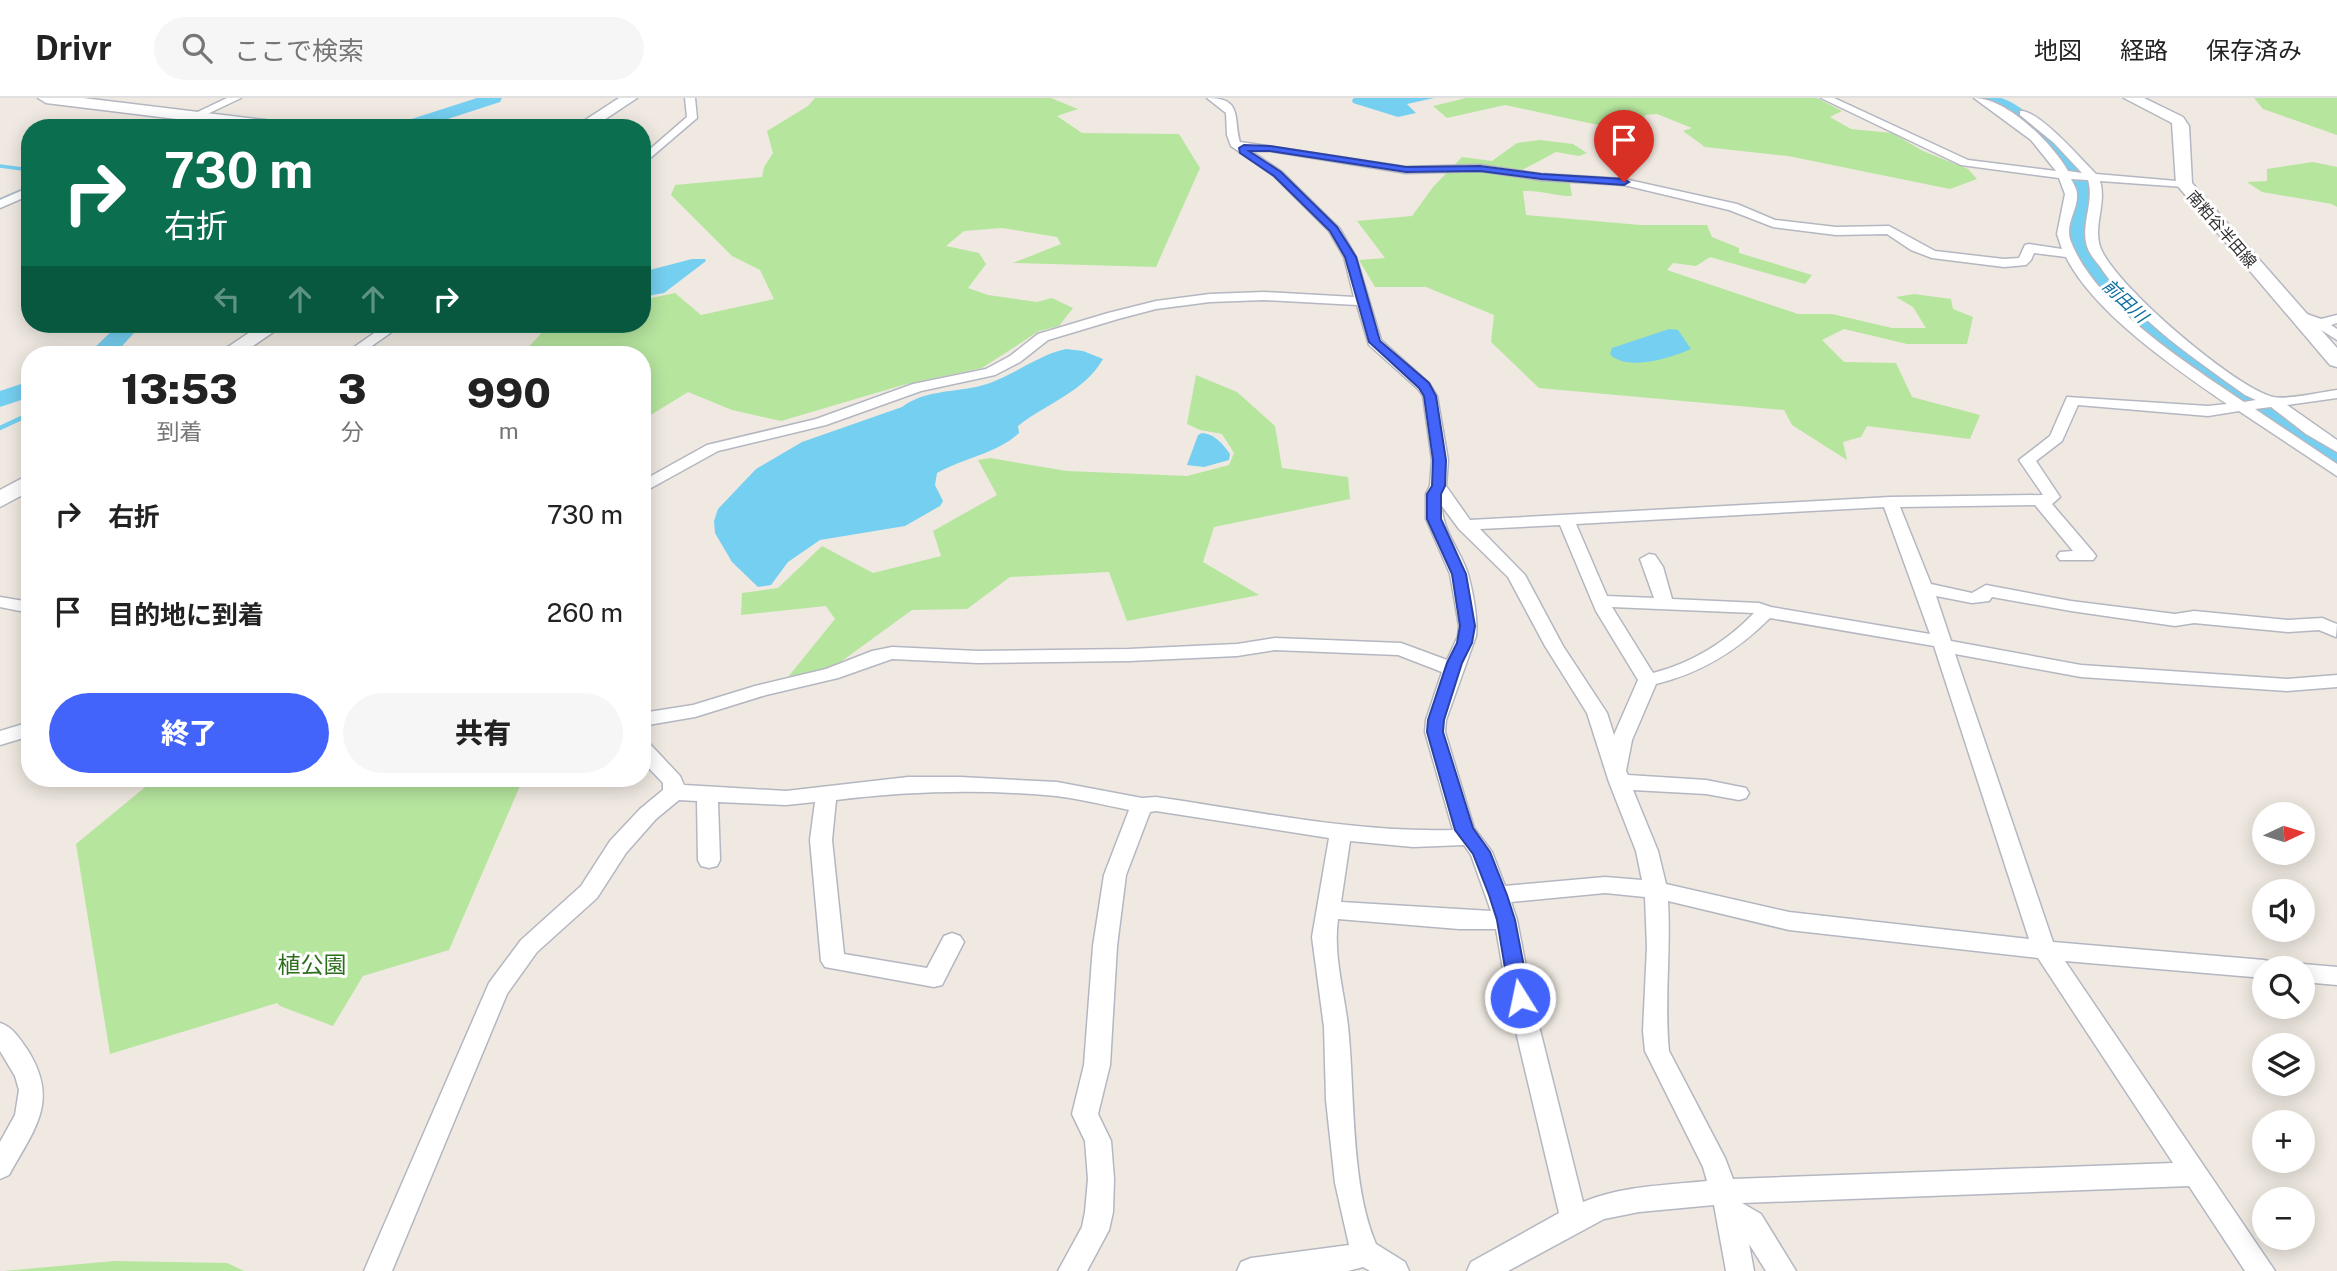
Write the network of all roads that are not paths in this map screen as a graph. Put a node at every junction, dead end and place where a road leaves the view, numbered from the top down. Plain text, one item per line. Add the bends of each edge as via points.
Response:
1 (46, 98) edge
2 (236, 98) edge
3 (629, 98) edge
4 (690, 98) edge
5 (1212, 98) edge
6 (1826, 98) edge
7 (1979, 98) edge
8 (1997, 98) edge
9 (2132, 98) edge
10 (194, 116) junction
11 (188, 119) edge
12 (218, 119) edge
13 (595, 119) edge
14 (1244, 148) junction
15 (651, 154) edge
16 (2065, 175) junction
17 (2089, 177) junction
18 (2184, 184) junction
19 (21, 194) edge
20 (0, 204) edge
21 (2069, 254) junction
22 (1363, 301) junction
23 (2298, 315) junction
24 (2337, 319) edge
25 (2320, 323) junction
26 (261, 333) edge
27 (383, 333) edge
28 (2337, 336) edge
29 (240, 346) edge
30 (363, 346) edge
31 (2337, 361) edge
32 (2337, 394) edge
33 (2276, 403) junction
34 (2242, 408) junction
35 (2337, 447) edge
36 (2337, 471) edge
37 (651, 483) edge
38 (1438, 486) junction
39 (21, 487) edge
40 (0, 500) edge
41 (2039, 500) junction
42 (1889, 502) junction
43 (1565, 518) junction
44 (1465, 525) junction
45 (2066, 556) dead end
46 (1649, 559) dead end
47 (1924, 588) junction
48 (1600, 601) junction
49 (0, 602) edge
50 (1664, 603) junction
51 (21, 606) edge
52 (1766, 612) junction
53 (2337, 631) edge
54 (1943, 644) junction
55 (1452, 669) junction
56 (1648, 680) junction
57 (2337, 681) edge
58 (651, 718) edge
59 (21, 731) edge
60 (0, 753) edge
61 (651, 758) edge
62 (1618, 776) junction
63 (674, 792) junction
64 (707, 793) junction
65 (1739, 793) dead end
66 (826, 794) junction
67 (1142, 805) junction
68 (1341, 832) junction
69 (1469, 837) junction
70 (709, 860) dead end
71 (1656, 891) junction
72 (1498, 895) junction
73 (1327, 910) junction
74 (1506, 920) junction
75 (952, 942) dead end
76 (2044, 949) junction
77 (2252, 968) edge
78 (2315, 974) edge
79 (2337, 976) edge
80 (0, 1033) edge
81 (0, 1167) edge
82 (2196, 1174) junction
83 (1726, 1201) junction
84 (1574, 1219) junction
85 (1366, 1253) junction
86 (378, 1271) edge
87 (1072, 1271) edge
88 (1251, 1271) edge
89 (1395, 1271) edge
90 (1481, 1271) edge
91 (1740, 1271) edge
92 (1782, 1271) edge
93 (2261, 1271) edge

1 - 10 main road
2 - 10 street
3 - 13 main road
4 - 15 street via 692,118
5 - 14 street via 1232,110 1233,140
6 - 16 street via 1965,163
7 - 16 street via 2028,129
8 - 17 street via 2045,129
9 - 18 main road, 南粕谷半田線 via 2178,120
10 - 11 street
10 - 12 main road
14 - 21 street via 1406,170 1480,169 1624,182 1733,207 1789,226 1889,230 1921,250 1963,259 2021,262 2029,248
14 - 22 street via 1334,229 1350,257
16 - 17 street
16 - 21 street via 2071,194 2062,231
17 - 18 street
17 - 33 street via 2098,193 2091,234 2095,250 2126,294 2181,343 2250,391
18 - 23 main road, 南粕谷半田線
19 - 20 street
21 - 34 street via 2114,310
22 - 37 street via 1264,296 1156,305 1043,337 990,372 918,387 821,422 713,448
22 - 38 street via 1379,348 1430,396 1440,460
23 - 25 street
23 - 31 main road, 南粕谷半田線
24 - 25 street
25 - 28 street
26 - 29 main road
27 - 30 street
32 - 33 street
33 - 34 street
33 - 35 street
34 - 36 street
34 - 41 street via 2208,411 2072,400 2057,438 2027,460 2052,497
38 - 44 street
38 - 55 street via 1434,519 1459,574 1468,626
39 - 40 main road
41 - 42 street
41 - 45 street via 2087,556
42 - 43 street
42 - 47 street
43 - 44 street
43 - 48 street
44 - 62 street via 1521,582 1554,646 1597,713
46 - 50 street
47 - 53 street via 1972,598 1983,597 1986,590 2175,620 2194,617 2288,626 2322,624
47 - 54 street
48 - 50 street
48 - 56 street
49 - 51 street
50 - 52 street via 1738,606
52 - 54 street
52 - 56 street via 1708,660
54 - 57 street via 2081,671 2287,685
54 - 76 street
55 - 58 street via 1401,649 1288,645 1129,655 892,653 695,711
55 - 69 street via 1435,732
56 - 62 street via 1622,740
59 - 60 street
61 - 63 street via 673,781
62 - 65 street
62 - 71 street via 1647,850
63 - 64 street
63 - 86 street via 618,847 589,892 528,946 497,990
64 - 66 street via 786,798
64 - 70 street
66 - 67 street via 908,784 960,784 1057,789
66 - 75 street via 821,840 833,961 934,978
67 - 68 street
67 - 87 street via 1115,876 1097,1065 1085,1114 1098,1141 1099,1212 1095,1230
68 - 69 street via 1413,839
68 - 73 street
69 - 72 street via 1481,852
71 - 72 street via 1605,885
71 - 76 street via 1736,906 1789,922
71 - 83 street via 1657,1051 1716,1166
72 - 74 street
73 - 74 street
73 - 85 street via 1325,953 1336,1027 1340,1114 1348,1183
74 - 84 street via 1520,998
76 - 77 street
76 - 82 street
78 - 79 street
80 - 81 street via 26,1070 34,1095 30,1112
82 - 83 street
82 - 93 street
83 - 84 street via 1639,1199
83 - 91 street
83 - 92 street via 1751,1223
84 - 90 street
85 - 88 street
85 - 89 street

